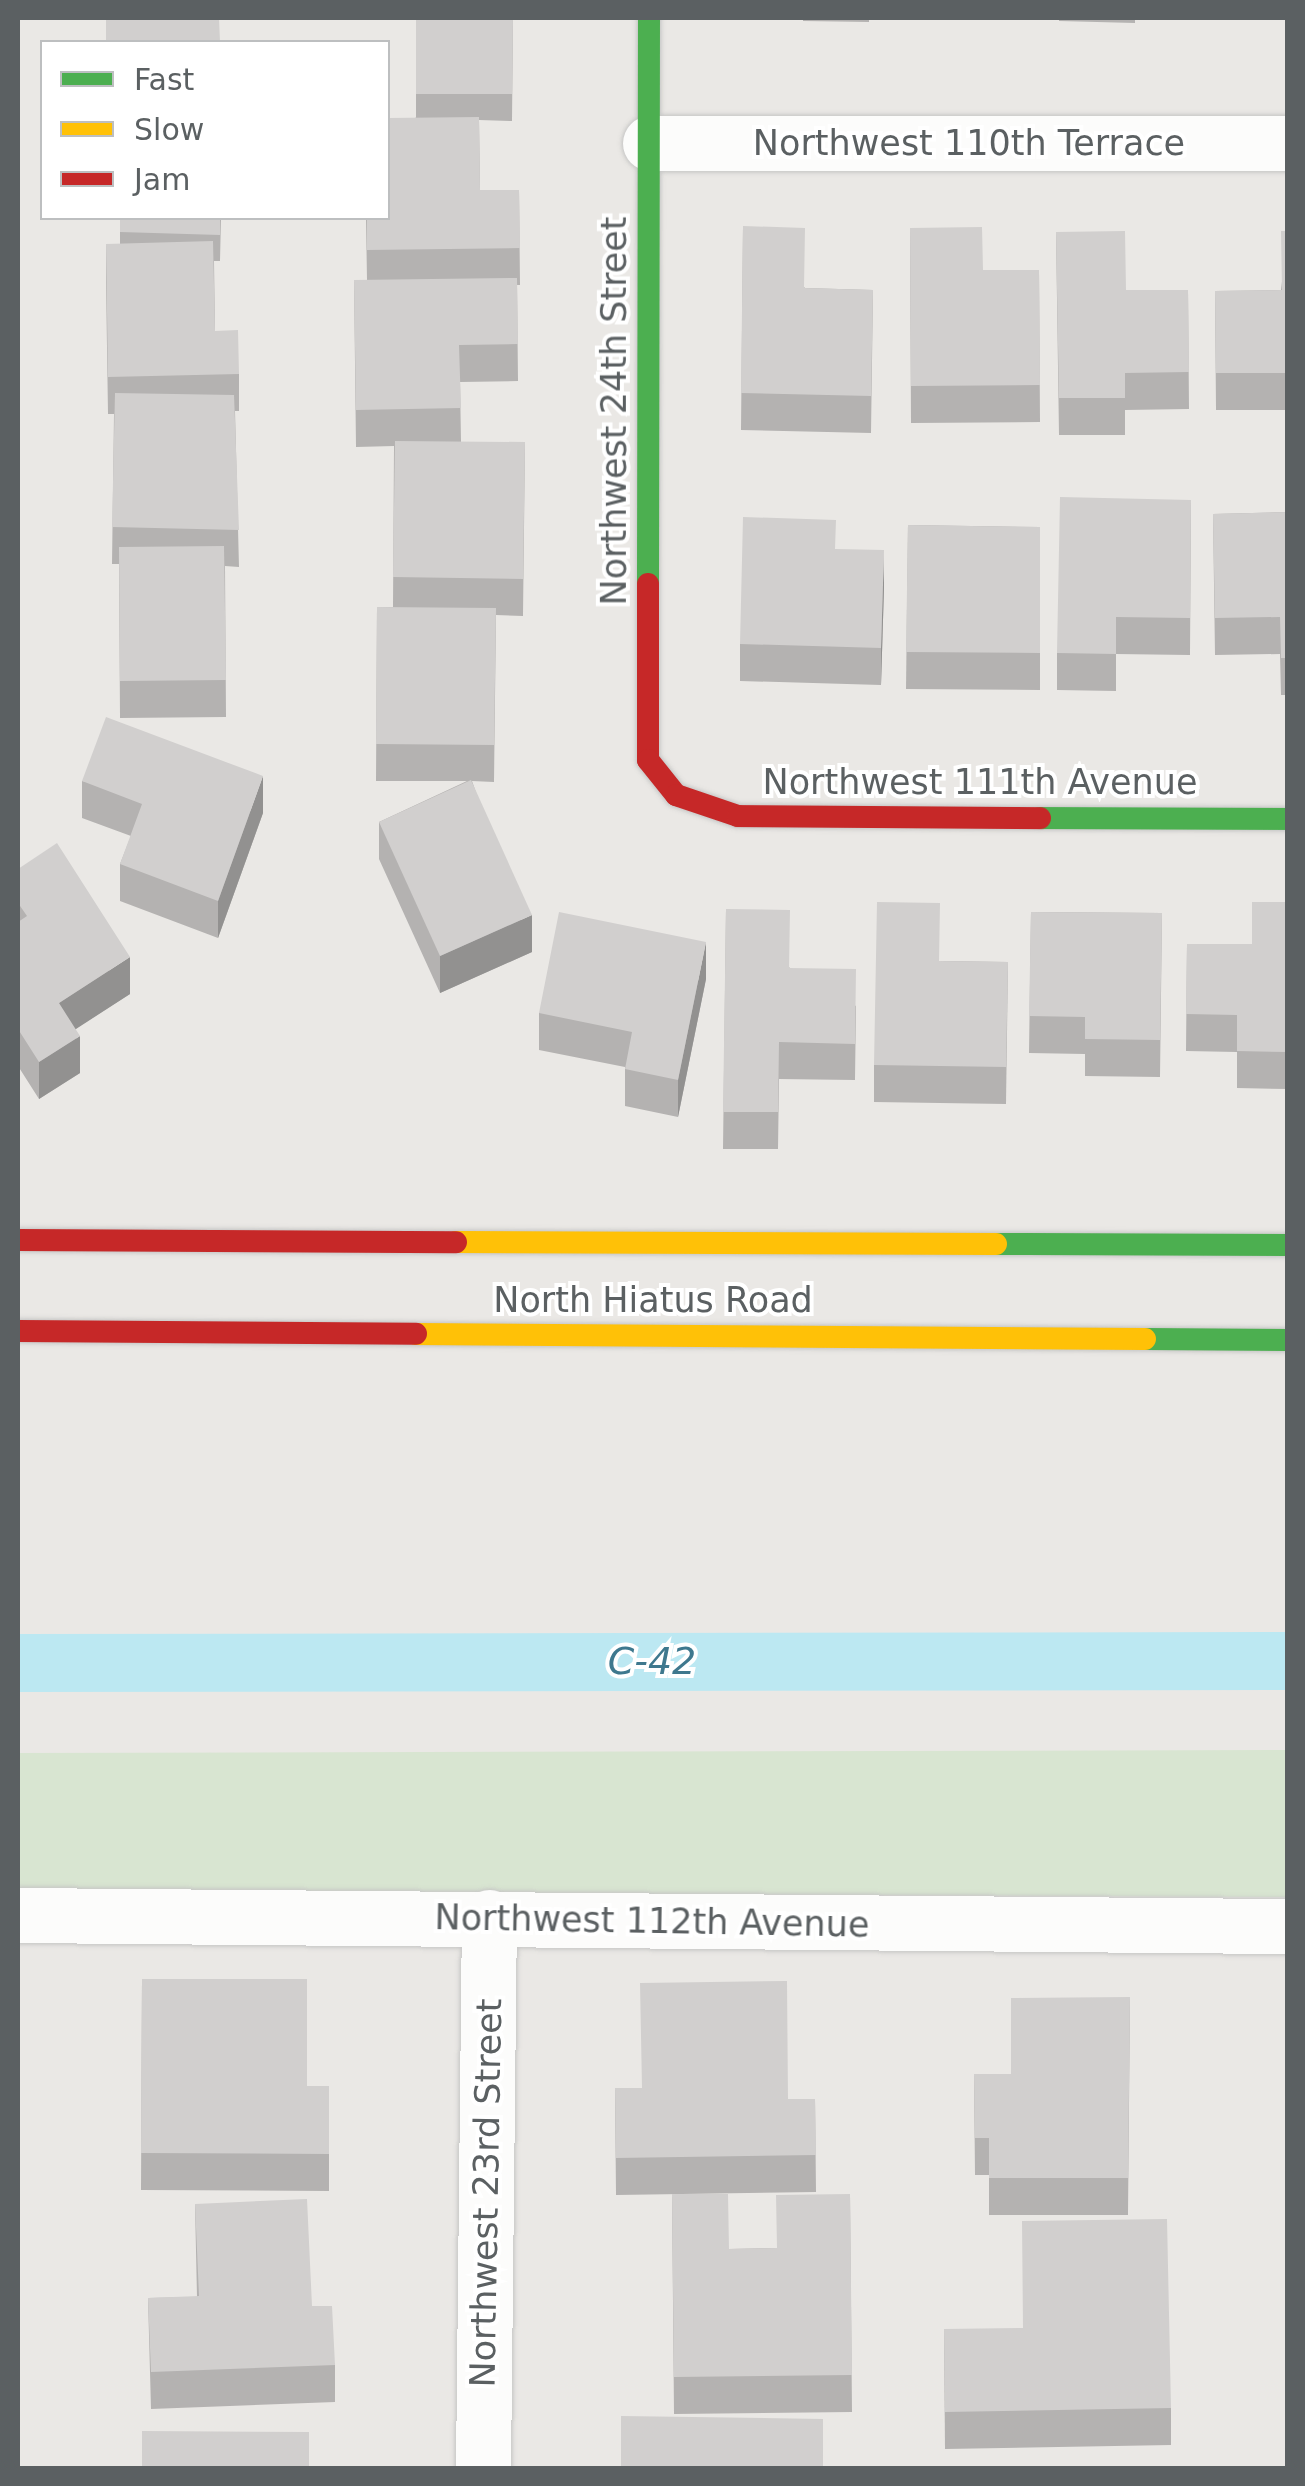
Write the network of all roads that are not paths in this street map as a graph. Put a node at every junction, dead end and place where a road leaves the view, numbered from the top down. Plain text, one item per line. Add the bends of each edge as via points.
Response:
1 (649, 18) edge
2 (650, 143) junction
3 (1288, 143) edge
4 (676, 795) joint
5 (1288, 818) edge
6 (18, 1240) edge
7 (1288, 1245) edge
8 (18, 1331) edge
9 (1288, 1340) edge
10 (18, 1915) edge
11 (489, 1918) junction
12 (1288, 1926) edge
13 (483, 2468) edge

1 - 2 main road, Northwest 24th Street
2 - 3 street, Northwest 110th Terrace
2 - 4 main road, Northwest 24th Street via 648,760
4 - 5 main road, Northwest 111th Avenue via 738,816
6 - 7 main road, North Hiatus Road
8 - 9 main road, North Hiatus Road
10 - 11 street, Northwest 112th Avenue
11 - 12 street, Northwest 112th Avenue
11 - 13 street, Northwest 23rd Street

